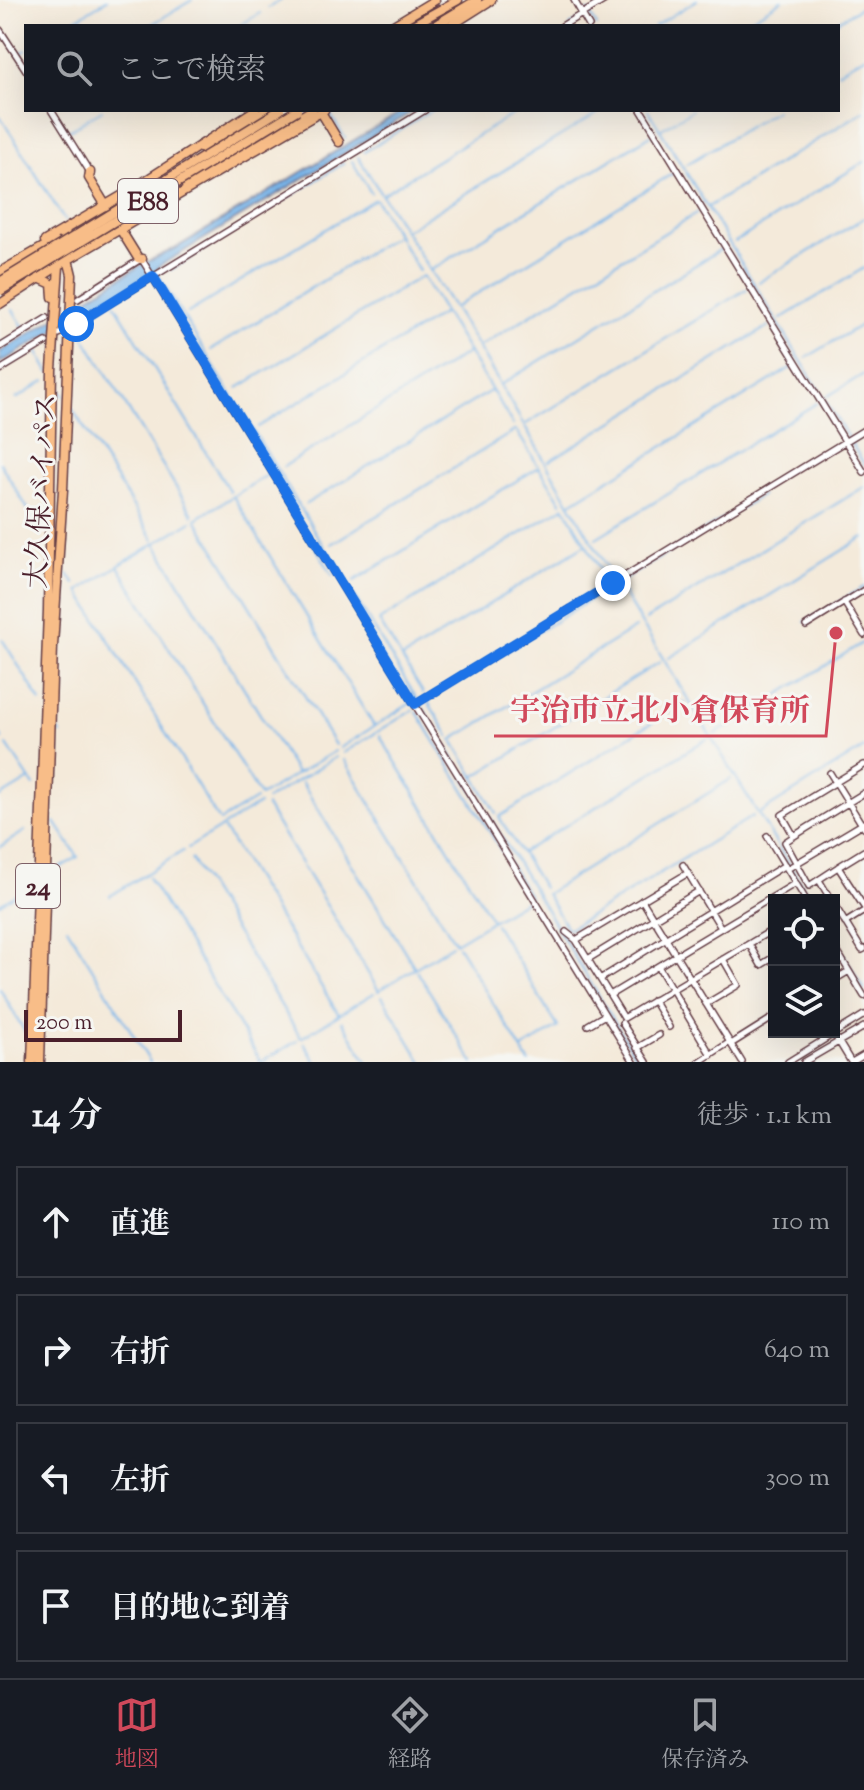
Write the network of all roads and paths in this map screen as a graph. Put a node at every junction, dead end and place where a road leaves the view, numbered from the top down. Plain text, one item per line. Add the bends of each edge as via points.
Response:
1 (435, 0) edge
2 (459, 0) edge
3 (477, 0) edge
4 (491, 0) edge
5 (498, 0) edge
6 (605, 0) edge
7 (575, 1) edge
8 (586, 12) junction
9 (395, 24) edge
10 (415, 24) edge
11 (420, 24) edge
12 (437, 24) edge
13 (453, 24) edge
14 (460, 24) edge
15 (565, 24) edge
16 (589, 24) edge
17 (0, 30) edge
18 (24, 67) edge
19 (52, 112) edge
20 (252, 112) edge
21 (264, 112) edge
22 (277, 112) edge
23 (294, 112) edge
24 (317, 112) edge
25 (317, 112) edge
26 (320, 112) edge
27 (422, 112) edge
28 (642, 112) edge
29 (340, 142) dead end
30 (90, 172) joint
31 (123, 195) junction
32 (175, 198) junction
33 (106, 202) junction
34 (144, 215) junction
35 (66, 229) junction
36 (123, 231) junction
37 (61, 247) junction
38 (69, 259) junction
39 (143, 260) junction
40 (59, 266) junction
41 (0, 270) edge
42 (72, 275) junction
43 (152, 275) junction
44 (39, 278) junction
45 (0, 282) edge
46 (0, 291) edge
47 (72, 303) junction
48 (0, 304) edge
49 (54, 315) junction
50 (71, 326) junction
51 (53, 336) junction
52 (0, 347) edge
53 (0, 370) edge
54 (864, 430) edge
55 (848, 440) junction
56 (864, 472) edge
57 (864, 590) edge
58 (844, 602) junction
59 (806, 626) dead end
60 (864, 635) edge
61 (418, 702) junction
62 (48, 713) junction
63 (864, 765) edge
64 (830, 773) dead end
65 (836, 782) junction
66 (864, 793) edge
67 (848, 802) junction
68 (863, 825) edge
69 (767, 836) dead end
70 (794, 836) junction
71 (864, 851) edge
72 (796, 864) junction
73 (683, 865) dead end
74 (786, 867) junction
75 (838, 867) junction
76 (688, 873) junction
77 (819, 880) junction
78 (796, 883) junction
79 (699, 891) junction
80 (802, 894) edge
81 (828, 894) edge
82 (642, 900) junction
83 (864, 909) edge
84 (711, 910) junction
85 (840, 914) edge
86 (654, 919) junction
87 (845, 923) junction
88 (721, 928) junction
89 (40, 932) junction
90 (566, 932) dead end
91 (768, 933) edge
92 (666, 938) junction
93 (576, 940) junction
94 (749, 944) junction
95 (864, 949) edge
96 (676, 955) junction
97 (840, 957) edge
98 (588, 959) junction
99 (723, 959) junction
100 (768, 961) edge
101 (658, 966) junction
102 (849, 971) junction
103 (840, 976) edge
104 (691, 978) junction
105 (600, 979) junction
106 (672, 989) junction
107 (610, 995) junction
108 (864, 996) edge
109 (653, 1000) junction
110 (706, 1004) junction
111 (605, 1015) junction
112 (864, 1015) edge
113 (768, 1021) edge
114 (622, 1023) dead end
115 (588, 1025) dead end
116 (669, 1027) dead end
117 (864, 1027) edge
118 (840, 1030) edge
119 (659, 1035) dead end
120 (836, 1038) edge
121 (826, 1039) edge
122 (839, 1042) junction
123 (730, 1043) junction
124 (633, 1048) junction
125 (711, 1055) junction
126 (864, 1055) edge
127 (32, 1062) edge
128 (40, 1062) edge
129 (634, 1062) edge
130 (647, 1062) edge
131 (699, 1062) edge
132 (742, 1062) edge
133 (788, 1062) edge
134 (804, 1062) edge
135 (851, 1062) edge

1 - 9 highway
2 - 10 highway
2 - 11 highway
3 - 12 highway
4 - 13 highway
5 - 14 highway
6 - 8 street
7 - 8 street
8 - 15 street
8 - 16 street
17 - 18 street
19 - 30 street
20 - 31 highway
21 - 31 highway
22 - 45 highway, E88, bridge
23 - 46 highway, E88, bridge
24 - 34 highway via 195,180
25 - 32 highway
26 - 29 highway
27 - 43 street
28 - 55 street
30 - 33 highway
31 - 33 highway
32 - 34 highway
32 - 36 highway
33 - 35 highway
34 - 36 highway
35 - 37 highway, 大久保バイパス / 24
35 - 41 highway
36 - 38 highway
36 - 39 highway
36 - 42 highway via 83,255
37 - 38 highway
37 - 40 highway, 大久保バイパス / 24
37 - 41 highway via 50,242
38 - 40 highway
38 - 42 highway, 大久保バイパス / 24
39 - 43 street
39 - 47 street
40 - 44 highway
40 - 49 highway, 大久保バイパス / 24
42 - 47 highway, 大久保バイパス / 24
43 - 50 street
43 - 61 street
44 - 48 highway
44 - 49 highway via 52,284
47 - 49 street
47 - 50 highway, 大久保バイパス / 24
49 - 51 highway, 大久保バイパス / 24
49 - 52 street
50 - 51 street
50 - 62 highway, 大久保バイパス / 24
51 - 53 street
51 - 62 highway, 大久保バイパス / 24
54 - 55 street
55 - 56 street
55 - 61 street
57 - 58 street
58 - 59 street
58 - 60 street
61 - 111 street
62 - 89 highway, 大久保バイパス / 24
63 - 65 street
64 - 65 street
65 - 67 street
65 - 70 street via 782,815
66 - 67 street
67 - 68 street
67 - 70 street
68 - 72 street
69 - 74 street
70 - 72 street via 785,842
71 - 75 street
72 - 74 street
72 - 77 street via 809,886
73 - 76 street
74 - 78 street
74 - 84 street
75 - 77 street
75 - 83 street
76 - 79 street
76 - 82 street
77 - 81 street
78 - 80 street
78 - 88 street
79 - 84 street
79 - 86 street
82 - 86 street
82 - 93 street
83 - 87 street
84 - 88 street
84 - 92 street
85 - 87 street
86 - 92 street
86 - 98 street
87 - 95 street
88 - 96 street
89 - 127 highway, 大久保バイパス / 24
89 - 128 highway, 大久保バイパス / 24
90 - 93 street
91 - 94 street
92 - 96 street
92 - 105 street
93 - 98 street
94 - 99 street
94 - 100 street via 761,965
96 - 101 street
96 - 104 street
97 - 102 street
98 - 105 street
99 - 104 street
99 - 110 street via 738,985
101 - 106 street
101 - 107 street
102 - 103 street
102 - 108 street
104 - 106 street
104 - 110 street
105 - 107 street
106 - 109 street
106 - 125 street
107 - 109 street via 624,1018
109 - 116 street
110 - 123 street
111 - 115 street
111 - 124 street
112 - 118 street
113 - 123 street
114 - 124 street
117 - 122 street
119 - 124 street
120 - 122 street
121 - 133 street
122 - 134 street
122 - 135 street
123 - 125 street
123 - 132 street
124 - 129 street
124 - 130 street
125 - 131 street
126 - 135 street

